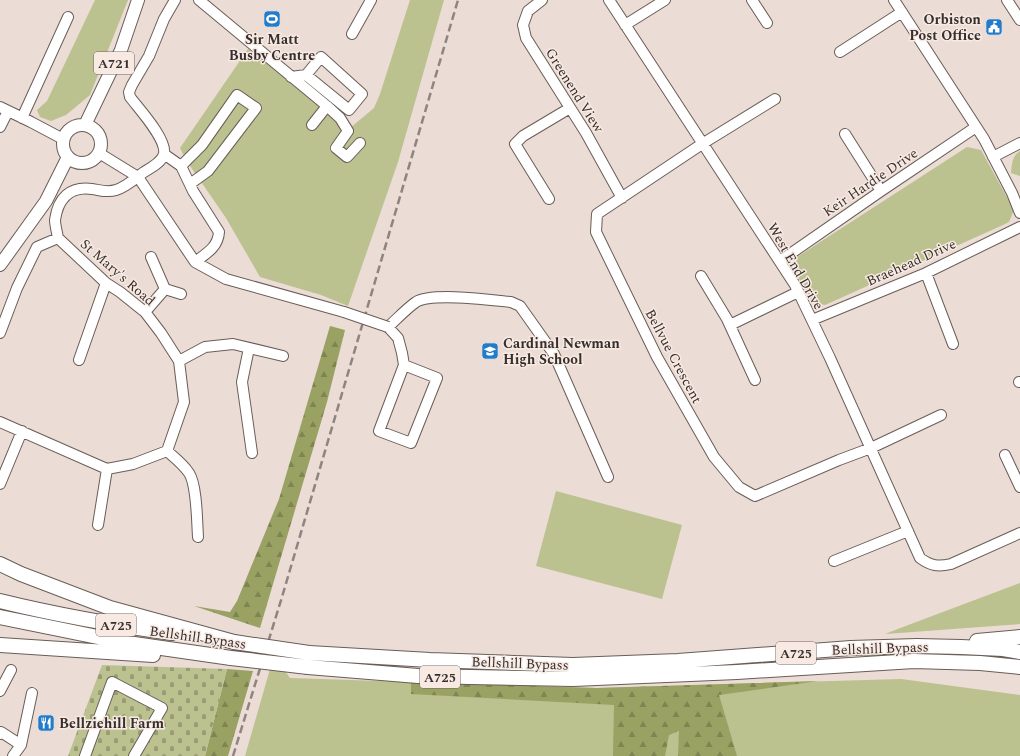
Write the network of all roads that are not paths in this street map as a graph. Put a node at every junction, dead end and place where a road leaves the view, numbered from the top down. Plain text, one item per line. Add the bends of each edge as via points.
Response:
1 (138, 0) edge
2 (175, 0) edge
3 (199, 0) edge
4 (371, 0) edge
5 (542, 0) edge
6 (609, 0) edge
7 (665, 0) edge
8 (752, 0) edge
9 (894, 0) edge
10 (1006, 0) edge
11 (902, 12) junction
12 (68, 17) dead end
13 (1020, 20) edge
14 (767, 23) dead end
15 (625, 25) junction
16 (352, 34) dead end
17 (840, 52) dead end
18 (306, 76) junction
19 (291, 77) junction
20 (775, 98) dead end
21 (327, 106) junction
22 (570, 108) junction
23 (4, 109) edge
24 (22, 118) junction
25 (85, 125) junction
26 (312, 125) dead end
27 (0, 127) edge
28 (976, 128) junction
29 (845, 134) dead end
30 (63, 139) junction
31 (360, 143) dead end
32 (1020, 143) edge
33 (702, 144) junction
34 (99, 153) junction
35 (164, 154) junction
36 (68, 157) junction
37 (993, 157) junction
38 (181, 166) junction
39 (138, 177) junction
40 (190, 184) junction
41 (881, 191) junction
42 (1016, 191) edge
43 (622, 198) junction
44 (549, 199) dead end
45 (1020, 213) edge
46 (1020, 227) edge
47 (58, 238) junction
48 (151, 257) dead end
49 (780, 261) junction
50 (195, 262) junction
51 (0, 265) edge
52 (926, 273) junction
53 (700, 276) dead end
54 (106, 283) junction
55 (165, 289) junction
56 (798, 292) junction
57 (181, 294) dead end
58 (144, 312) junction
59 (812, 320) junction
60 (730, 325) junction
61 (388, 326) junction
62 (0, 333) edge
63 (953, 344) dead end
64 (249, 348) junction
65 (283, 356) dead end
66 (79, 360) dead end
67 (179, 361) junction
68 (404, 365) junction
69 (754, 380) dead end
70 (941, 415) dead end
71 (0, 422) edge
72 (22, 432) junction
73 (871, 448) junction
74 (167, 451) junction
75 (252, 453) dead end
76 (1005, 455) dead end
77 (107, 469) junction
78 (608, 477) dead end
79 (0, 484) edge
80 (1020, 487) edge
81 (98, 525) dead end
82 (908, 531) junction
83 (1020, 533) edge
84 (198, 537) dead end
85 (834, 561) dead end
86 (0, 564) edge
87 (0, 601) edge
88 (0, 617) edge
89 (1020, 637) edge
90 (234, 642) junction
91 (0, 644) edge
92 (917, 646) junction
93 (1020, 652) edge
94 (228, 658) junction
95 (1020, 668) edge
96 (11, 670) dead end
97 (1, 687) edge
98 (32, 693) dead end
99 (0, 734) edge
100 (21, 745) junction
101 (13, 756) edge
102 (85, 756) edge
103 (134, 756) edge

1 - 25 main road, A721 via 121,50
2 - 35 street via 130,92 130,97 152,124 163,145
3 - 19 street
4 - 16 street
5 - 22 street, Greenend View via 528,11 523,25 526,38
6 - 15 street, West End Drive
7 - 15 street
8 - 14 street
9 - 11 street
10 - 13 street
11 - 17 street
11 - 28 street
12 - 24 street
15 - 33 street, West End Drive
18 - 18 street via 349,110 362,94 321,57
18 - 19 street
19 - 21 street
20 - 33 street, Bellvue Crescent
21 - 26 street
21 - 31 street via 340,118 348,131 336,148 347,158
22 - 43 street, Greenend View
22 - 44 street via 523,136 515,144
23 - 24 street
23 - 27 street
24 - 30 street
25 - 30 main road via 72,127
25 - 34 main road via 98,134 101,141
28 - 37 street
28 - 41 street, Keir Hardie Drive
29 - 41 street
30 - 36 main road via 63,147
32 - 37 street
33 - 43 street, Bellvue Crescent
33 - 49 street, West End Drive
34 - 36 main road via 85,163 78,163
34 - 39 street
35 - 38 street
35 - 39 street via 160,162
36 - 51 main road via 46,200
37 - 42 street
38 - 40 street
38 - 40 street via 202,146 237,95 256,108 208,171
39 - 47 street via 116,190 102,192 76,189 66,194 55,220
39 - 50 street
40 - 50 street via 219,232 215,245
41 - 49 street, Keir Hardie Drive
42 - 45 street
43 - 73 street, Bellvue Crescent via 597,214 596,232 661,363 714,457 739,487 755,496
46 - 52 street, Braehead Drive
47 - 54 street, St Mary's Road
47 - 62 street via 37,247
48 - 55 street
49 - 56 street, West End Drive
50 - 61 street, bridge via 226,279
52 - 59 street, Braehead Drive
52 - 63 street
53 - 60 street
54 - 58 street, St Mary's Road
54 - 66 street
55 - 57 street
55 - 58 street
56 - 59 street, West End Drive
56 - 60 street
58 - 67 street, St Mary's Road via 161,332
59 - 73 street, West End Drive
60 - 69 street
61 - 68 street via 398,338
61 - 78 street via 417,301 430,298 502,301 520,306 554,354
64 - 65 street
64 - 67 street via 233,344 205,347
64 - 75 street via 242,382
67 - 74 street, St Mary's Road via 184,402
68 - 68 street via 379,431 411,443 437,378
70 - 73 street
71 - 72 street
72 - 77 street
72 - 79 street
73 - 82 street, West End Drive
74 - 77 street via 133,464
74 - 84 street via 190,474
76 - 80 street
77 - 81 street
82 - 83 street, West End Drive via 920,558 928,564 942,566
82 - 85 street
86 - 90 highway via 110,608
87 - 90 highway, Bellshill Bypass / A725 via 115,625
88 - 94 highway, Bellshill Bypass / A725 via 127,643
89 - 92 highway
90 - 92 highway, Bellshill Bypass / A725, bridge via 309,653 573,665
91 - 94 highway via 129,654
92 - 93 highway, Bellshill Bypass / A725 via 961,646
94 - 95 highway, Bellshill Bypass / A725, bridge via 418,676 573,679 914,661 980,663
96 - 97 street
98 - 100 street
99 - 100 street via 1,732
100 - 101 street
102 - 103 street via 112,682 162,708

